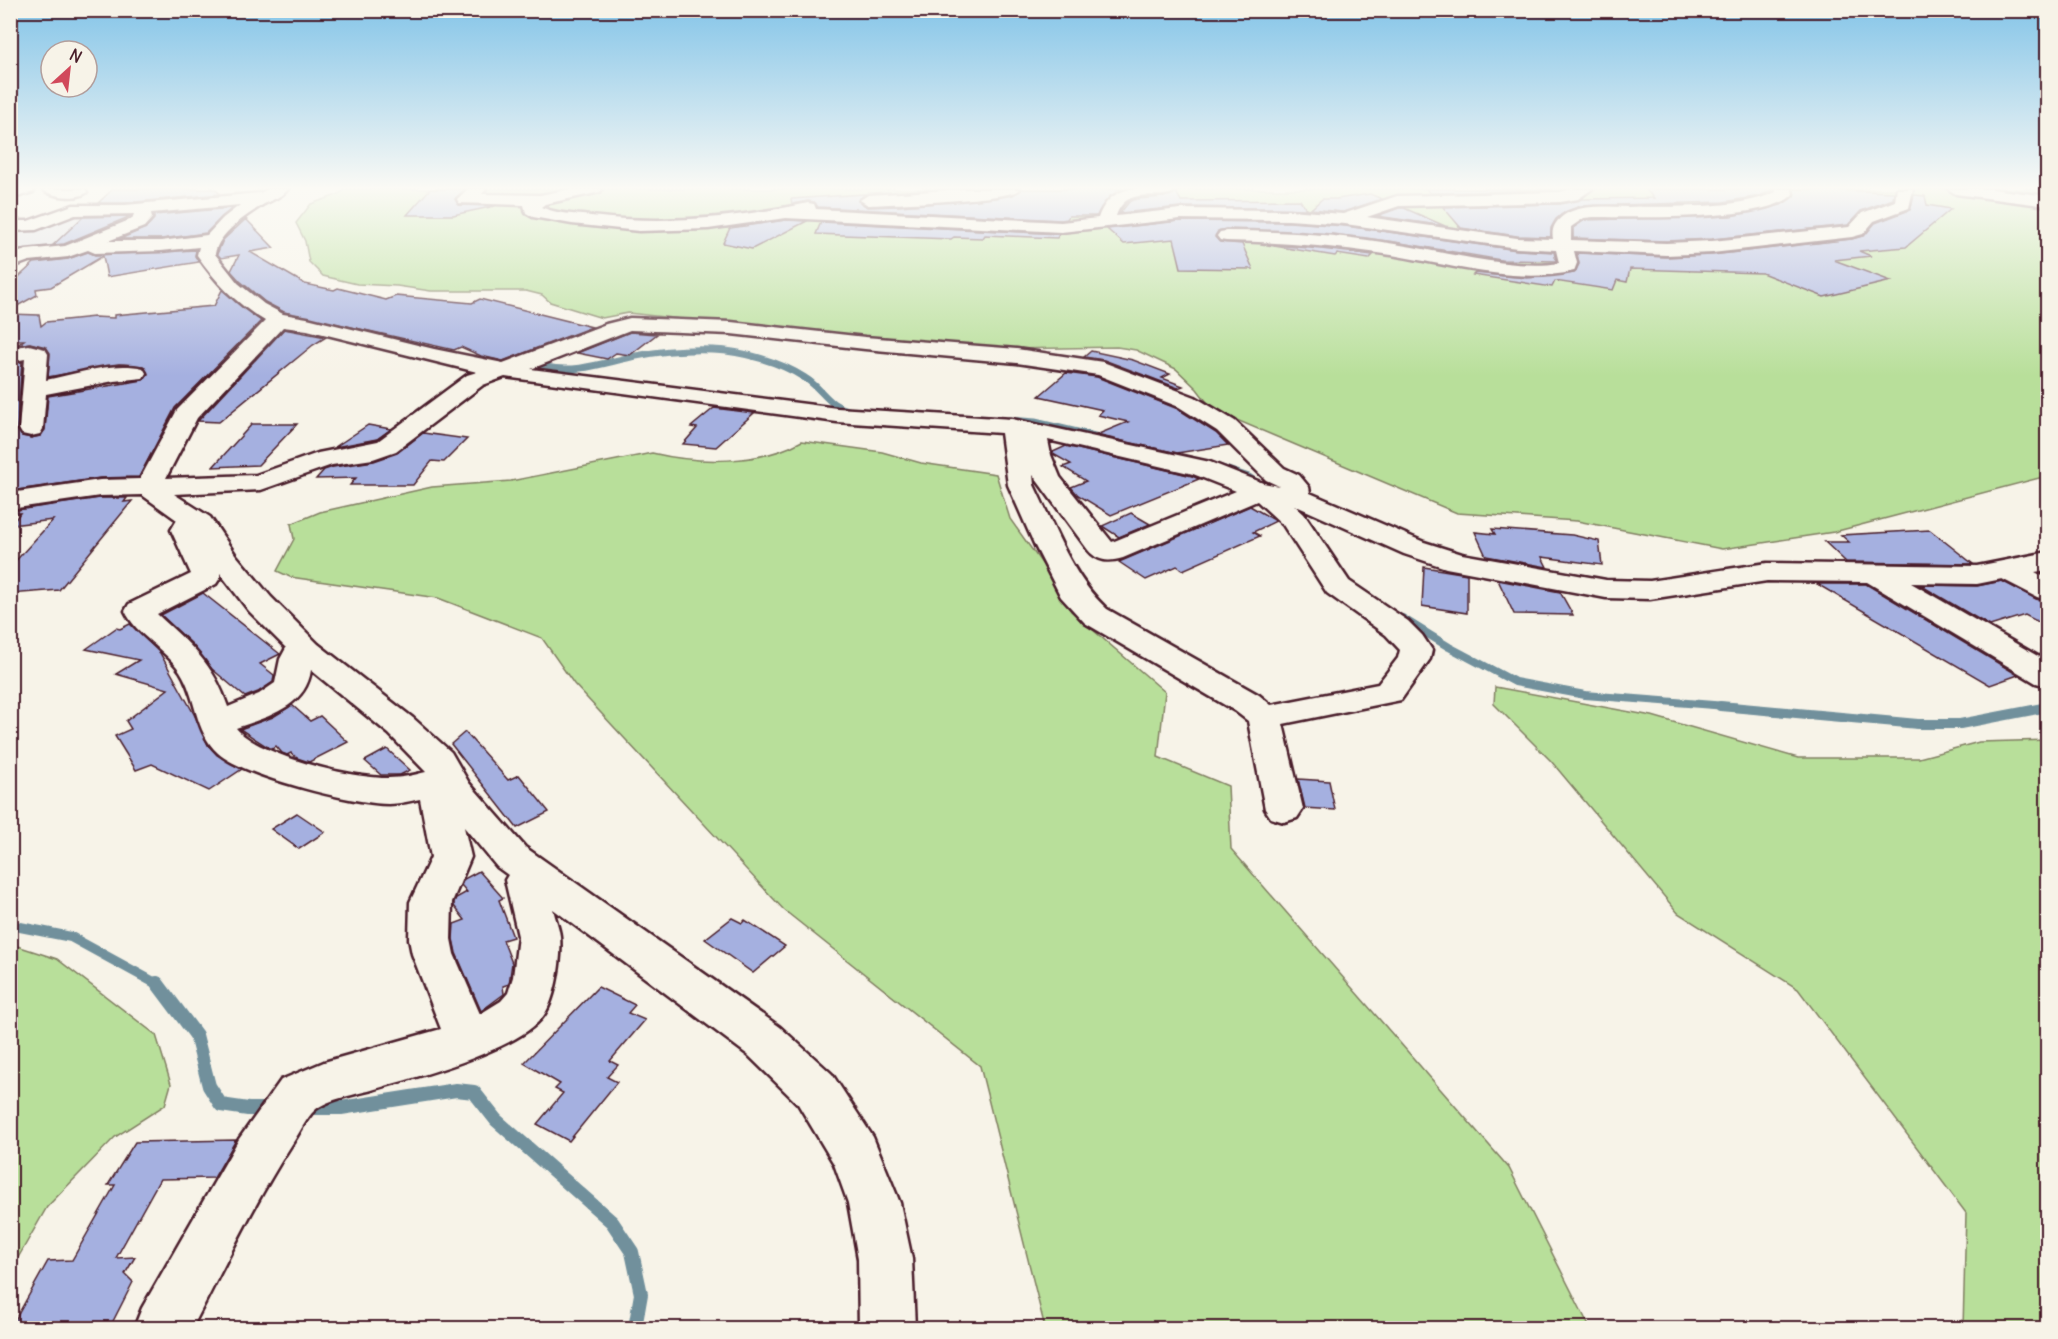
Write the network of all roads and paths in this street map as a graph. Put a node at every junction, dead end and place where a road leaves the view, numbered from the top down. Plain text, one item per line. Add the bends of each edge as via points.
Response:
1 (65, 251) edge
2 (208, 251) edge
3 (1403, 251) edge
4 (1566, 251) edge
5 (10, 262) edge
6 (278, 320) junction
7 (10, 355) edge
8 (521, 365) junction
9 (135, 373) dead end
10 (36, 389) junction
11 (1023, 428) junction
12 (32, 429) dead end
13 (150, 487) junction
14 (1260, 490) junction
15 (1297, 497) junction
16 (10, 501) edge
17 (194, 518) junction
18 (2048, 561) edge
19 (2007, 570) junction
20 (1873, 573) junction
21 (2048, 591) edge
22 (304, 647) junction
23 (2048, 676) edge
24 (1264, 717) junction
25 (216, 723) junction
26 (441, 780) junction
27 (1284, 809) dead end
28 (530, 871) junction
29 (468, 1039) junction
30 (162, 1329) edge
31 (886, 1329) edge

1 - 5 street
2 - 6 street via 206,255 223,278
3 - 4 street via 1544,270 1567,267
6 - 8 street
6 - 13 street via 186,415
7 - 10 street via 37,354
8 - 11 street via 837,415
8 - 13 street via 466,386 396,441 374,451 327,458 254,483
8 - 15 street via 630,324 731,328 1017,356 1103,369 1186,402 1226,426 1275,474 1290,481 1296,487
9 - 10 street
10 - 12 street
11 - 14 street via 1201,468
11 - 14 street via 1035,446 1050,485 1106,552
11 - 24 street via 1022,485 1056,562 1083,606 1247,703
13 - 16 street via 78,490
13 - 17 street via 162,500
14 - 15 street
14 - 24 street via 1294,520 1338,587 1397,628 1416,650 1414,659 1389,692
15 - 20 street via 1438,557 1606,589 1650,590 1767,572
17 - 22 street via 260,604
17 - 25 street via 185,530 205,578 140,611 194,668
18 - 19 street
19 - 20 street via 1977,575
19 - 21 street
20 - 23 street
22 - 25 street via 295,660 288,690 261,706
22 - 26 street via 438,761
24 - 27 street
25 - 26 street via 239,752 349,785 386,791
26 - 28 street via 512,857
26 - 29 street via 451,857 431,902 430,939
28 - 29 street via 525,880 539,936 528,1002 497,1027
28 - 31 street via 764,1041 815,1089 855,1153 874,1203 885,1259
29 - 30 street via 365,1074 324,1083 289,1108 257,1155

